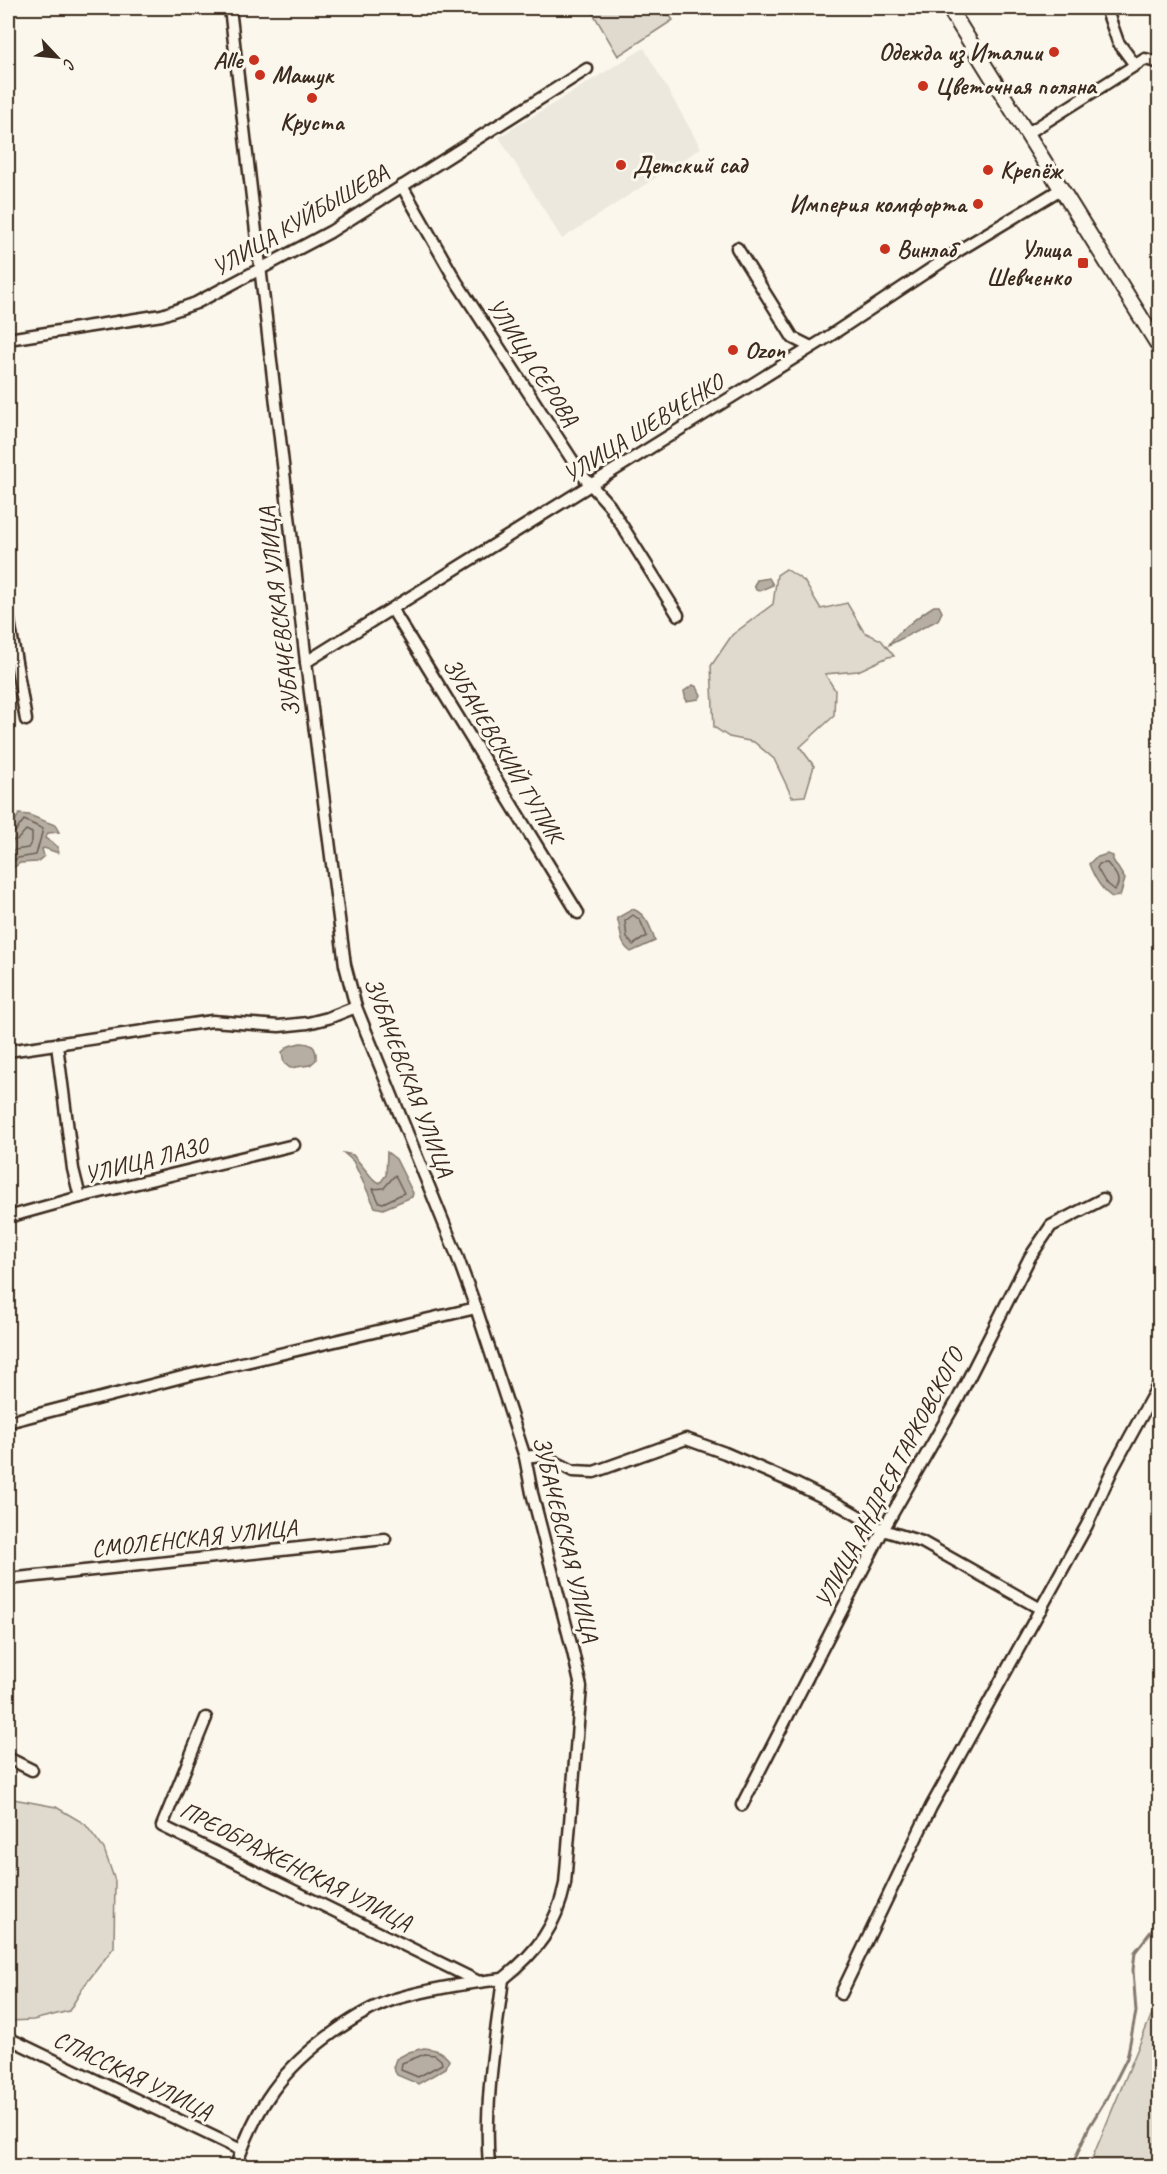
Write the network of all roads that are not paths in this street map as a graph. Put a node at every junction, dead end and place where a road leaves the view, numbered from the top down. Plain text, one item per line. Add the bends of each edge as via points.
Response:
1 (230, 8) edge
2 (949, 8) edge
3 (1106, 8) edge
4 (1160, 63) edge
5 (1135, 65) junction
6 (587, 69) dead end
7 (1028, 133) junction
8 (402, 186) junction
9 (1061, 189) junction
10 (737, 248) dead end
11 (260, 271) junction
12 (8, 339) edge
13 (811, 347) junction
14 (1160, 348) edge
15 (591, 485) junction
16 (392, 609) junction
17 (8, 615) edge
18 (678, 615) dead end
19 (306, 662) junction
20 (26, 720) dead end
21 (578, 913) dead end
22 (356, 1006) junction
23 (57, 1045) junction
24 (8, 1051) edge
25 (294, 1145) dead end
26 (80, 1197) junction
27 (1103, 1199) dead end
28 (8, 1217) edge
29 (476, 1308) junction
30 (1160, 1382) edge
31 (8, 1422) edge
32 (525, 1457) junction
33 (883, 1530) junction
34 (385, 1539) dead end
35 (8, 1579) edge
36 (1041, 1609) junction
37 (206, 1718) dead end
38 (8, 1758) edge
39 (32, 1770) dead end
40 (742, 1804) dead end
41 (503, 1979) junction
42 (477, 1981) junction
43 (841, 1994) dead end
44 (8, 2038) edge
45 (241, 2150) junction
46 (236, 2166) edge
47 (489, 2166) edge

1 - 11 street, ЗУБАЧЕВСКАЯ УЛИЦА
2 - 7 main road
3 - 5 street via 1118,42
4 - 5 street via 1145,59
5 - 7 street
6 - 8 street, УЛИЦА КУЙБЫШЕВА
7 - 9 main road
8 - 11 street, УЛИЦА КУЙБЫШЕВА
8 - 15 street, УЛИЦА СЕРОВА via 456,281
9 - 13 street, УЛИЦА ШЕВЧЕНКО
9 - 14 main road
10 - 13 street via 793,338
11 - 12 street, УЛИЦА КУЙБЫШЕВА via 162,315
11 - 19 street, ЗУБАЧЕВСКАЯ УЛИЦА
13 - 15 street, УЛИЦА ШЕВЧЕНКО
15 - 16 street, УЛИЦА ШЕВЧЕНКО
15 - 18 street, УЛИЦА СЕРОВА via 609,505
16 - 19 street, УЛИЦА ШЕВЧЕНКО
16 - 21 street, ЗУБАЧЕВСКИЙ ТУПИК
17 - 20 street
19 - 22 street, ЗУБАЧЕВСКАЯ УЛИЦА via 345,965
22 - 23 street via 308,1023 279,1026 212,1021
22 - 29 street, ЗУБАЧЕВСКАЯ УЛИЦА
23 - 24 street
23 - 26 street
25 - 26 street, УЛИЦА ЛАЗО
26 - 28 street, УЛИЦА ЛАЗО
27 - 33 street, УЛИЦА АНДРЕЯ ТАРКОВСКОГО via 1051,1227 1030,1257 958,1399
29 - 31 street
29 - 32 street, ЗУБАЧЕВСКАЯ УЛИЦА
30 - 36 street
32 - 33 street via 541,1455 573,1471 594,1472 686,1439 794,1483
32 - 41 street, ЗУБАЧЕВСКАЯ УЛИЦА via 581,1687 580,1715 562,1900 547,1933 525,1961
33 - 36 street via 922,1542
33 - 40 street, УЛИЦА АНДРЕЯ ТАРКОВСКОГО
34 - 35 street, СМОЛЕНСКАЯ УЛИЦА
36 - 43 street via 931,1807
37 - 42 street, ПРЕОБРАЖЕНСКАЯ УЛИЦА via 162,1826
38 - 39 street
41 - 42 street
41 - 47 street via 493,2060
42 - 45 street via 393,2000 351,2019 288,2069
44 - 45 street, СПАССКАЯ УЛИЦА
45 - 46 street

